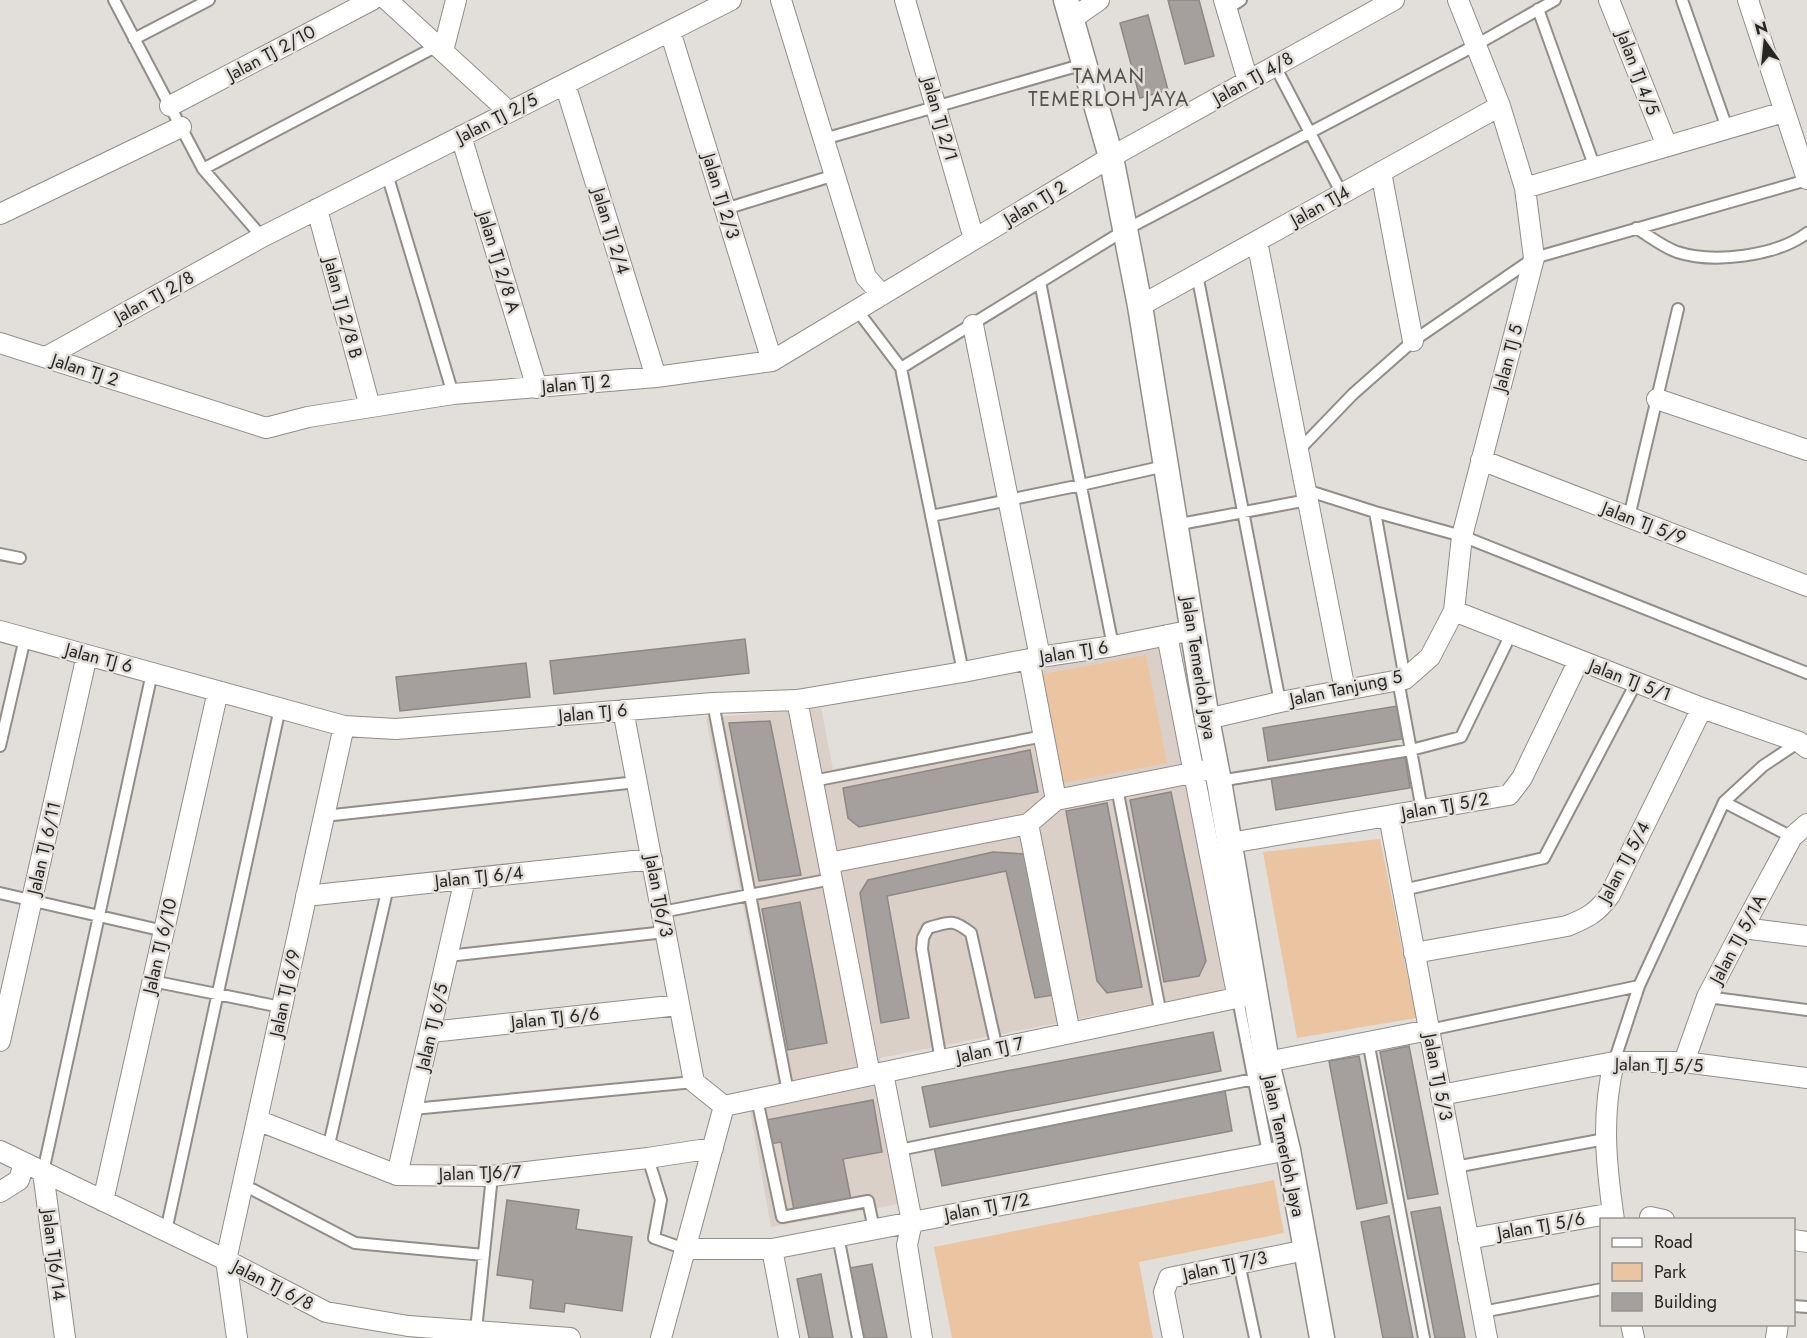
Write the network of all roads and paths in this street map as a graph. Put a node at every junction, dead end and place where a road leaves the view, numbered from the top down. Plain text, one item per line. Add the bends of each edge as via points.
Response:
1 (114, 0) edge
2 (209, 0) edge
3 (372, 0) edge
4 (387, 0) edge
5 (456, 0) edge
6 (731, 0) edge
7 (781, 0) edge
8 (905, 0) edge
9 (1099, 0) edge
10 (1394, 0) edge
11 (1458, 0) edge
12 (1555, 0) edge
13 (1610, 0) edge
14 (1682, 0) edge
15 (1748, 0) edge
16 (1230, 3) edge
17 (1538, 9) junction
18 (1069, 10) edge
19 (670, 31) junction
20 (134, 39) junction
21 (1476, 45) junction
22 (440, 48) junction
23 (1085, 63) junction
24 (1275, 66) junction
25 (1248, 81) junction
26 (565, 84) junction
27 (170, 106) junction
28 (936, 106) junction
29 (1500, 106) junction
30 (509, 112) junction
31 (1784, 112) junction
32 (181, 127) junction
33 (1728, 128) junction
34 (1310, 133) junction
35 (461, 136) junction
36 (824, 139) junction
37 (1667, 146) junction
38 (1111, 157) junction
39 (1595, 168) junction
40 (203, 169) junction
41 (1381, 172) junction
42 (387, 174) junction
43 (835, 175) junction
44 (1807, 180) edge
45 (1525, 188) junction
46 (1342, 194) junction
47 (317, 209) junction
48 (725, 209) junction
49 (0, 214) edge
50 (1636, 228) junction
51 (1125, 230) junction
52 (1807, 233) edge
53 (262, 237) junction
54 (974, 238) junction
55 (1257, 241) junction
56 (1534, 258) junction
57 (1197, 274) junction
58 (1040, 282) junction
59 (882, 295) junction
60 (1140, 306) junction
61 (1678, 309) dead end
62 (857, 310) junction
63 (973, 325) junction
64 (1413, 341) junction
65 (0, 343) edge
66 (46, 357) junction
67 (772, 361) junction
68 (902, 368) junction
69 (656, 378) junction
70 (537, 388) junction
71 (453, 394) junction
72 (1657, 399) junction
73 (369, 406) junction
74 (1807, 450) edge
75 (1298, 451) junction
76 (1481, 460) junction
77 (1165, 466) junction
78 (1081, 485) junction
79 (1307, 495) junction
80 (1008, 500) junction
81 (1243, 512) junction
82 (1375, 512) junction
83 (931, 516) junction
84 (1629, 517) junction
85 (1175, 525) junction
86 (1462, 536) junction
87 (0, 554) edge
88 (20, 558) dead end
89 (1807, 585) edge
90 (1454, 611) junction
91 (1193, 630) junction
92 (0, 631) edge
93 (1511, 634) junction
94 (1167, 635) junction
95 (25, 638) junction
96 (1113, 646) junction
97 (87, 655) junction
98 (1034, 658) junction
99 (1579, 660) junction
100 (963, 672) junction
101 (1807, 672) edge
102 (152, 673) junction
103 (1401, 680) junction
104 (1637, 681) junction
105 (1345, 690) junction
106 (218, 691) junction
107 (797, 700) junction
108 (1280, 702) junction
109 (713, 703) junction
110 (280, 708) junction
111 (1702, 708) junction
112 (623, 710) junction
113 (1207, 719) junction
114 (344, 726) junction
115 (1044, 736) junction
116 (1804, 742) edge
117 (0, 746) edge
118 (1411, 750) junction
119 (1210, 774) junction
120 (813, 781) junction
121 (637, 782) junction
122 (1117, 788) junction
123 (1056, 800) junction
124 (1724, 802) junction
125 (1422, 810) junction
126 (324, 816) junction
127 (1389, 816) junction
128 (1028, 824) junction
129 (1807, 824) edge
130 (1792, 837) junction
131 (1230, 843) junction
132 (651, 859) junction
133 (830, 871) junction
134 (465, 879) junction
135 (388, 887) junction
136 (1402, 890) junction
137 (0, 893) edge
138 (750, 895) junction
139 (306, 896) junction
140 (32, 900) junction
141 (662, 912) junction
142 (98, 916) junction
143 (1743, 928) junction
144 (164, 931) junction
145 (665, 932) junction
146 (1807, 936) edge
147 (1414, 953) junction
148 (448, 956) junction
149 (152, 981) junction
150 (1639, 986) junction
151 (218, 995) junction
152 (1246, 997) junction
153 (1707, 997) junction
154 (679, 1005) junction
155 (281, 1007) junction
156 (1807, 1010) edge
157 (1161, 1015) junction
158 (1429, 1030) junction
159 (431, 1032) junction
160 (1070, 1033) junction
161 (0, 1041) edge
162 (1368, 1041) junction
163 (998, 1049) junction
164 (941, 1061) junction
165 (1614, 1062) junction
166 (1684, 1062) junction
167 (1260, 1070) junction
168 (876, 1074) junction
169 (1807, 1078) edge
170 (694, 1082) junction
171 (788, 1092) junction
172 (1441, 1095) junction
173 (757, 1099) junction
174 (724, 1106) junction
175 (413, 1109) junction
176 (257, 1120) junction
177 (1605, 1139) junction
178 (712, 1148) junction
179 (328, 1149) junction
180 (898, 1150) junction
181 (0, 1151) edge
182 (1278, 1151) junction
183 (648, 1158) junction
184 (24, 1163) junction
185 (1455, 1167) junction
186 (43, 1172) junction
187 (397, 1175) junction
188 (492, 1176) junction
189 (0, 1178) edge
190 (242, 1184) junction
191 (0, 1192) edge
192 (103, 1201) junction
193 (1613, 1216) edge
194 (1600, 1218) edge
195 (912, 1222) junction
196 (874, 1229) junction
197 (166, 1231) junction
198 (838, 1236) junction
199 (1468, 1239) junction
200 (685, 1249) junction
201 (772, 1249) junction
202 (1305, 1250) junction
203 (484, 1255) junction
204 (225, 1260) junction
205 (1239, 1263) junction
206 (1600, 1289) edge
207 (1482, 1312) junction
208 (476, 1330) junction
209 (406, 1332) edge
210 (65, 1338) edge
211 (237, 1338) edge
212 (570, 1338) edge
213 (661, 1338) edge
214 (789, 1338) edge
215 (858, 1338) edge
216 (922, 1338) edge
217 (1173, 1338) edge
218 (1255, 1338) edge
219 (1322, 1338) edge
220 (1424, 1338) edge
221 (1487, 1338) edge

1 - 20 lane
2 - 20 lane
3 - 27 street, Jalan TJ 2/10
4 - 22 street
5 - 22 street
6 - 19 street, Jalan TJ 2/5
7 - 36 street
8 - 28 street, Jalan TJ 2/1
9 - 18 street
10 - 24 street, Jalan TJ 4/8
11 - 21 street, Jalan TJ 5
12 - 17 lane
13 - 37 street, Jalan TJ 4/5
14 - 33 lane
15 - 31 street
16 - 25 street
17 - 21 lane
17 - 39 lane
18 - 23 street, Jalan Temerloh Jaya
19 - 26 street, Jalan TJ 2/5
19 - 48 street, Jalan TJ 2/3
20 - 27 lane
21 - 29 street, Jalan TJ 5
21 - 34 lane
22 - 30 street
22 - 40 lane
23 - 28 lane
23 - 38 street, Jalan Temerloh Jaya
24 - 25 street, Jalan TJ 4/8
24 - 34 lane
25 - 38 street, Jalan TJ 4/8
26 - 30 street, Jalan TJ 2/5
26 - 69 street, Jalan TJ 2/4
27 - 32 lane
28 - 36 lane
28 - 54 street, Jalan TJ 2/1
29 - 41 street, Jalan TJ4
29 - 45 street, Jalan TJ 5
30 - 35 street, Jalan TJ 2/5
31 - 33 street
31 - 44 street
32 - 40 lane
32 - 49 street
33 - 37 street
34 - 46 lane
34 - 51 lane
35 - 42 street, Jalan TJ 2/5
35 - 70 street, Jalan TJ 2/8 A
36 - 43 street
37 - 39 street
38 - 51 street, Jalan Temerloh Jaya
38 - 54 street, Jalan TJ 2
39 - 45 street
40 - 53 lane
41 - 46 street, Jalan TJ4
41 - 64 street
42 - 47 street, Jalan TJ 2/5
42 - 71 lane
43 - 48 lane
43 - 59 street via 866,278
44 - 50 lane
45 - 56 street, Jalan TJ 5
46 - 55 street, Jalan TJ4
47 - 53 street, Jalan TJ 2/5
47 - 73 street, Jalan TJ 2/8 B
48 - 67 street, Jalan TJ 2/3
50 - 52 lane via 1674,251 1725,258 1774,249
50 - 56 lane
51 - 58 lane
51 - 60 street, Jalan Temerloh Jaya
53 - 66 street, Jalan TJ 2/8
54 - 59 street, Jalan TJ 2
55 - 57 street, Jalan TJ4
55 - 75 street
56 - 64 lane
56 - 76 street, Jalan TJ 5
57 - 60 street, Jalan TJ4
57 - 81 lane
58 - 63 lane
58 - 78 lane
59 - 62 street, Jalan TJ 2
60 - 77 street, Jalan Temerloh Jaya
61 - 72 lane
62 - 67 street, Jalan TJ 2
62 - 68 lane
63 - 68 lane
63 - 80 street
64 - 75 lane via 1353,394
65 - 66 street, Jalan TJ 2
66 - 73 street, Jalan TJ 2 via 266,428
67 - 69 street, Jalan TJ 2
68 - 83 lane
69 - 70 street, Jalan TJ 2
70 - 71 street, Jalan TJ 2
71 - 73 street, Jalan TJ 2
72 - 74 street
72 - 84 lane
75 - 79 street
76 - 84 street, Jalan TJ 5/9
76 - 86 street, Jalan TJ 5
77 - 78 lane
77 - 85 street, Jalan Temerloh Jaya
78 - 80 lane
78 - 96 lane
79 - 81 lane
79 - 82 lane
79 - 105 street
80 - 83 lane
80 - 98 street
81 - 85 lane
81 - 108 lane
82 - 86 lane
82 - 103 lane
83 - 100 lane
84 - 89 street, Jalan TJ 5/9
85 - 91 street, Jalan Temerloh Jaya
86 - 90 street, Jalan TJ 5
86 - 101 lane
87 - 88 lane
90 - 93 street, Jalan TJ 5/1
90 - 103 street, Jalan Tanjung 5 via 1430,657
91 - 94 street, Jalan TJ 6
91 - 113 street, Jalan Temerloh Jaya
92 - 95 street, Jalan TJ 6
93 - 99 street, Jalan TJ 5/1
93 - 118 lane via 1461,738
94 - 96 street, Jalan TJ 6
94 - 119 street
95 - 97 street, Jalan TJ 6
95 - 117 lane
96 - 98 street, Jalan TJ 6
97 - 102 street, Jalan TJ 6
97 - 140 street, Jalan TJ 6/11
98 - 100 street, Jalan TJ 6
98 - 115 street
99 - 104 street, Jalan TJ 5/1
99 - 125 street, Jalan TJ 5/2 via 1522,778 1509,795
100 - 107 street, Jalan TJ 6
102 - 106 street, Jalan TJ 6
102 - 142 lane
103 - 105 street, Jalan Tanjung 5
103 - 118 lane
104 - 111 street, Jalan TJ 5/1
104 - 136 lane via 1544,858
105 - 108 street, Jalan Tanjung 5
106 - 110 street, Jalan TJ 6
106 - 144 street, Jalan TJ 6/10
107 - 109 street, Jalan TJ 6
107 - 120 street
108 - 113 street, Jalan Tanjung 5
109 - 112 street, Jalan TJ 6
109 - 138 lane
110 - 114 street, Jalan TJ 6
110 - 151 lane
111 - 116 street, Jalan TJ 5/1
111 - 147 street, Jalan TJ 5/4 via 1599,910 1567,926
112 - 114 street, Jalan TJ 6 via 396,729
112 - 121 street, Jalan TJ6/3
113 - 119 street, Jalan Temerloh Jaya
114 - 126 street, Jalan TJ 6/9
115 - 120 lane
115 - 123 street
116 - 124 lane via 1763,766
118 - 119 lane
118 - 125 lane
119 - 122 street
119 - 131 street, Jalan Temerloh Jaya
119 - 152 street
120 - 133 street
121 - 126 lane
121 - 132 street, Jalan TJ6/3
122 - 123 street
122 - 157 lane
123 - 128 street
124 - 130 lane
124 - 150 lane
125 - 127 street, Jalan TJ 5/2
126 - 139 street, Jalan TJ 6/9
127 - 131 street, Jalan TJ 5/2
127 - 136 street, Jalan TJ 5/3
128 - 133 street
128 - 160 street
129 - 130 street, Jalan TJ 5/1A
130 - 143 street, Jalan TJ 5/1A
131 - 152 street, Jalan Temerloh Jaya
132 - 134 street, Jalan TJ 6/4
132 - 141 street, Jalan TJ6/3
133 - 138 lane
133 - 168 street
134 - 135 street, Jalan TJ 6/4
134 - 148 street, Jalan TJ 6/5
135 - 139 street, Jalan TJ 6/4
135 - 179 lane
136 - 147 street, Jalan TJ 5/3
137 - 140 lane
138 - 141 lane
138 - 171 lane
139 - 155 street, Jalan TJ 6/9
140 - 142 lane
140 - 161 street, Jalan TJ 6/11
141 - 145 street, Jalan TJ6/3
142 - 144 lane
142 - 186 lane
143 - 146 street
143 - 153 street, Jalan TJ 5/1A
144 - 149 street, Jalan TJ 6/10
145 - 148 lane
145 - 154 street, Jalan TJ6/3
147 - 158 street, Jalan TJ 5/3
148 - 159 street, Jalan TJ 6/5
149 - 151 lane
149 - 192 street, Jalan TJ 6/10
150 - 158 lane
150 - 165 lane
151 - 155 lane
151 - 197 lane
152 - 157 street, Jalan TJ 7
152 - 167 street, Jalan Temerloh Jaya
153 - 156 lane
153 - 166 street, Jalan TJ 5/1A
154 - 159 street, Jalan TJ 6/6
154 - 170 street, Jalan TJ6/3
155 - 176 street, Jalan TJ 6/9
157 - 160 street, Jalan TJ 7
158 - 162 street
158 - 172 street, Jalan TJ 5/3
159 - 175 street, Jalan TJ 6/5
160 - 163 street, Jalan TJ 7
162 - 167 street
162 - 220 lane
163 - 164 street, Jalan TJ 7
163 - 164 lane via 971,933 953,921 928,928 922,938
164 - 168 street, Jalan TJ 7
165 - 166 street, Jalan TJ 5/5
165 - 172 street, Jalan TJ 5/5
165 - 177 street
166 - 169 street, Jalan TJ 5/5
167 - 180 lane
167 - 182 street, Jalan Temerloh Jaya
168 - 171 street, Jalan TJ 7
168 - 180 street
170 - 174 street
170 - 175 lane
171 - 173 street, Jalan TJ 7
172 - 185 street, Jalan TJ 5/3
173 - 174 street, Jalan TJ 7
173 - 196 lane via 782,1217 868,1201
174 - 178 street
175 - 187 street, Jalan TJ 6/5
176 - 179 street, Jalan TJ6/7
176 - 190 street, Jalan TJ 6/9
177 - 185 lane
177 - 193 street
178 - 183 street, Jalan TJ6/7
178 - 200 street
179 - 187 street, Jalan TJ6/7
180 - 195 street
181 - 184 street, Jalan TJ 6/8
182 - 195 street, Jalan TJ 7/2
182 - 202 street, Jalan Temerloh Jaya
183 - 188 street, Jalan TJ6/7
183 - 200 lane via 661,1200 654,1238
184 - 186 street, Jalan TJ 6/8
184 - 189 street
184 - 191 street via 19,1180
185 - 199 street, Jalan TJ 5/3
186 - 192 street, Jalan TJ 6/8
186 - 210 street, Jalan TJ6/14
187 - 188 street, Jalan TJ6/7
188 - 203 lane
190 - 203 lane via 355,1243
190 - 204 street, Jalan TJ 6/9
192 - 197 street, Jalan TJ 6/8
194 - 199 street, Jalan TJ 5/6
195 - 196 street, Jalan TJ 7/2
195 - 216 street via 907,1245
196 - 198 street, Jalan TJ 7/2
197 - 204 street, Jalan TJ 6/8
198 - 201 street, Jalan TJ 7/2
198 - 215 lane
199 - 207 street, Jalan TJ 5/3
200 - 201 street, Jalan TJ 7/2
200 - 213 street
201 - 214 street
202 - 205 street, Jalan TJ 7/3
202 - 219 street, Jalan Temerloh Jaya
203 - 208 lane
204 - 209 street, Jalan TJ 6/8 via 326,1312
204 - 211 street
205 - 217 street, Jalan TJ 7/3 via 1169,1278 1164,1292
205 - 218 lane
206 - 207 lane
207 - 221 street, Jalan TJ 5/3
208 - 209 street, Jalan TJ 6/8
208 - 212 street, Jalan TJ 6/8

